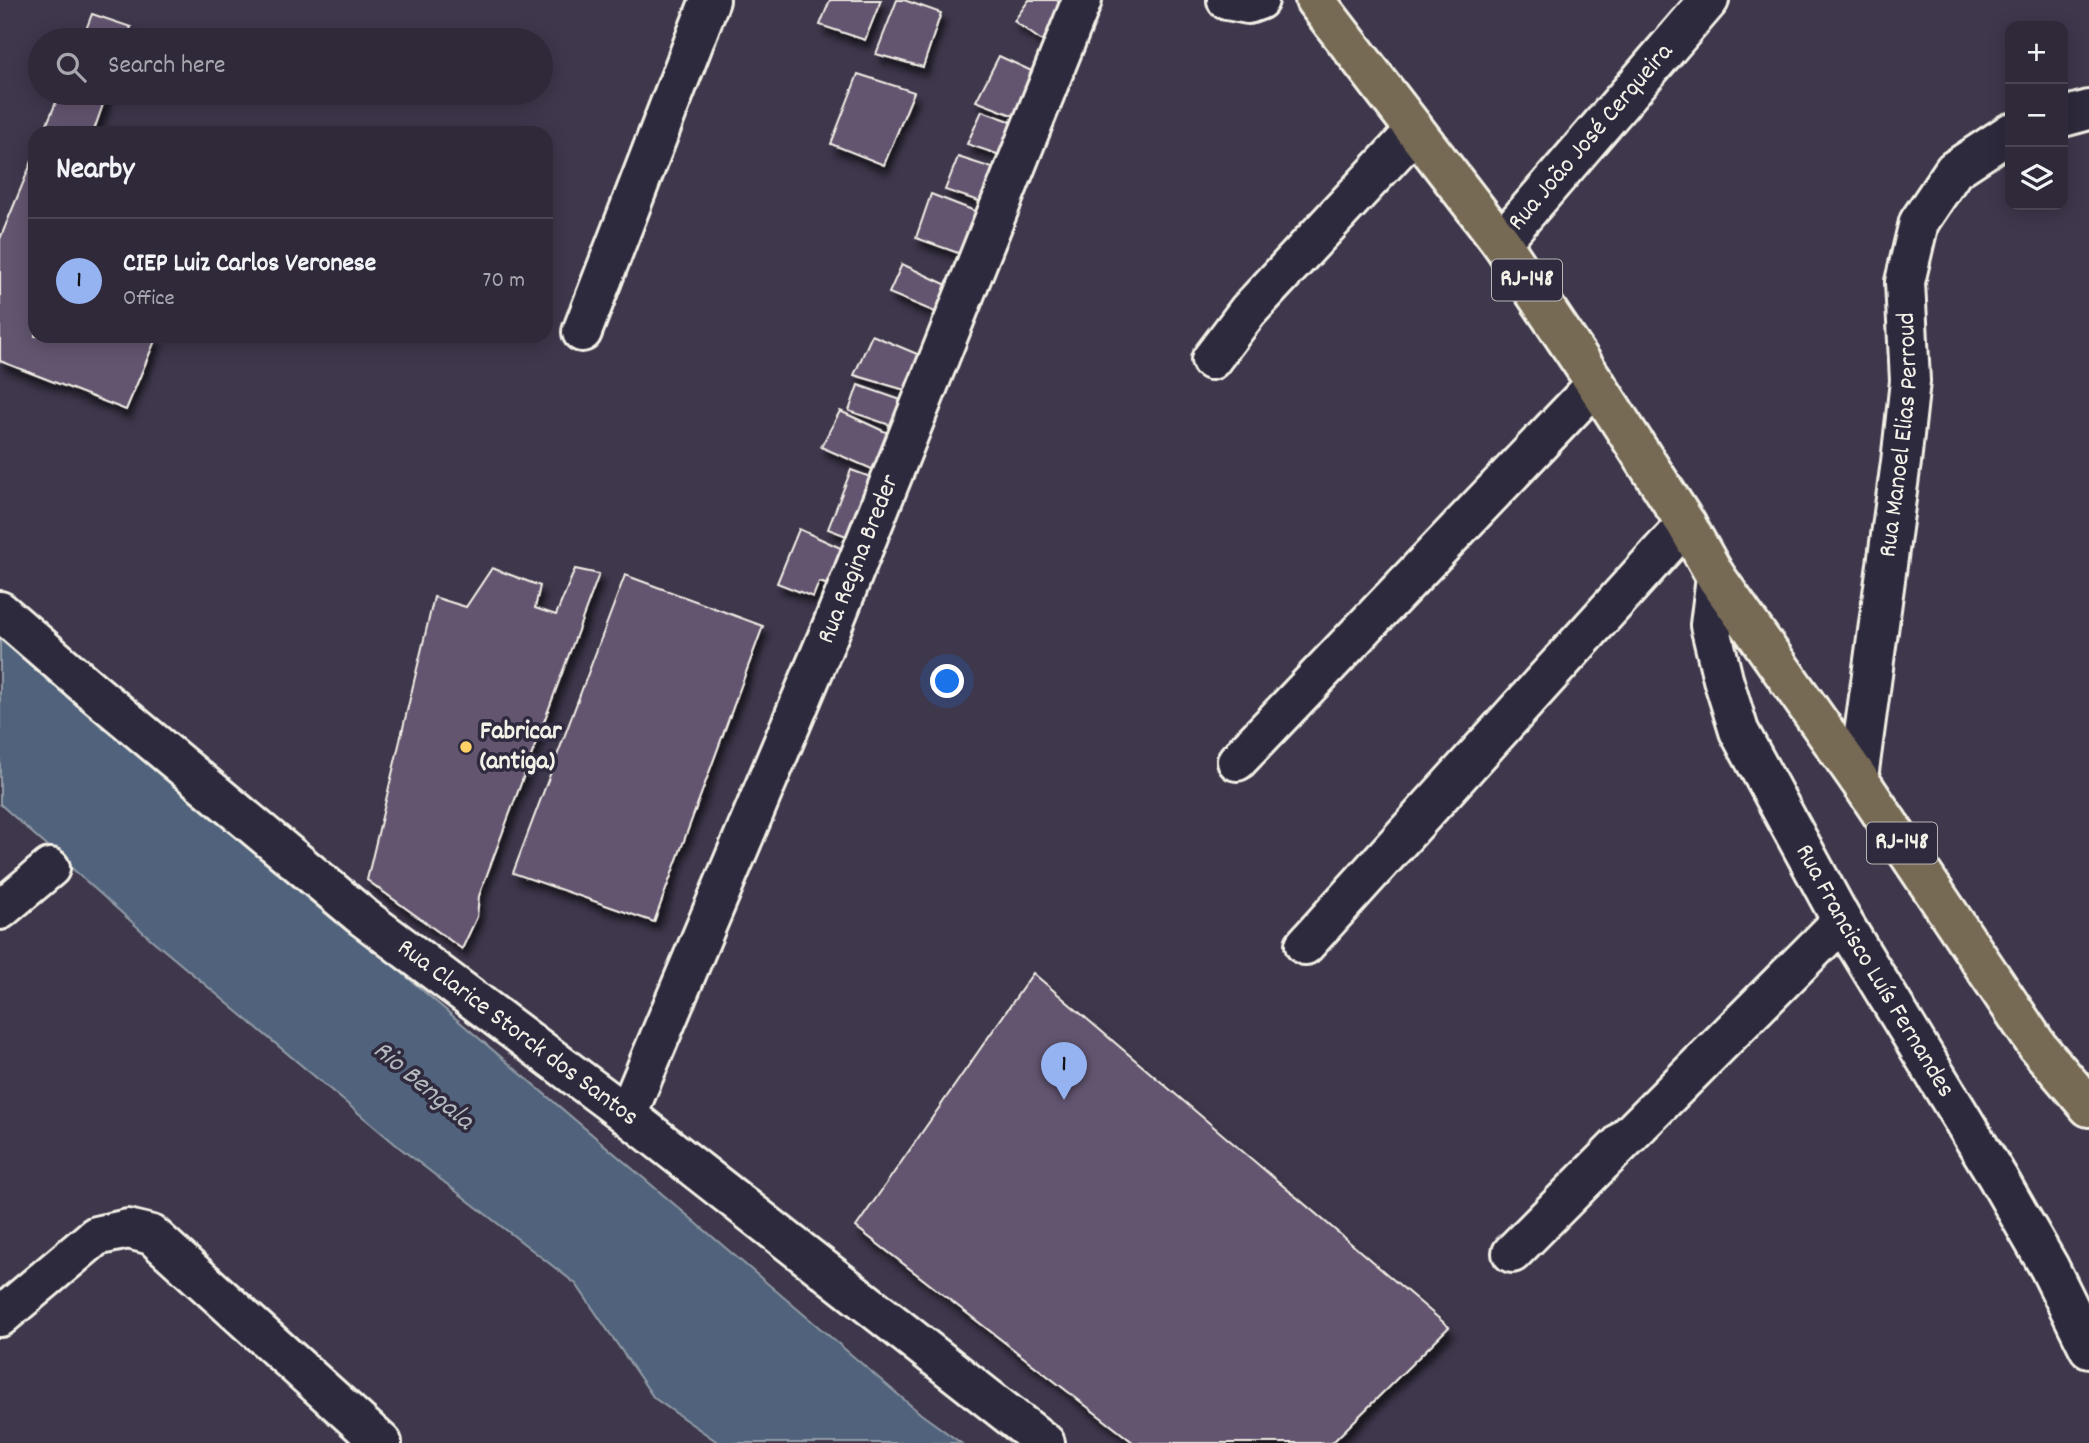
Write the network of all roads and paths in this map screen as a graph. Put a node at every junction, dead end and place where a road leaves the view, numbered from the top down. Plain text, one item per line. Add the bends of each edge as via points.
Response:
1 (710, 0) edge
2 (1082, 0) edge
3 (1227, 0) edge
4 (1259, 0) edge
5 (1315, 0) edge
6 (1709, 0) edge
7 (2089, 110) edge
8 (2068, 116) edge
9 (1415, 131) junction
10 (2005, 136) edge
11 (1501, 242) junction
12 (582, 331) dead end
13 (1211, 360) dead end
14 (1596, 384) junction
15 (1686, 524) junction
16 (1716, 577) junction
17 (0, 611) edge
18 (1237, 761) dead end
19 (1858, 778) junction
20 (50, 868) dead end
21 (0, 910) edge
22 (1842, 921) junction
23 (1305, 945) dead end
24 (2089, 1107) edge
25 (627, 1115) junction
26 (1512, 1254) dead end
27 (0, 1317) edge
28 (2089, 1348) edge
29 (382, 1443) edge
30 (1045, 1443) edge

1 - 12 street
2 - 25 street, Rua Regina Breder via 833,624
3 - 4 street via 1248,4
5 - 9 main road, RJ-148
6 - 11 street, Rua João José Cerqueira
7 - 8 street
9 - 11 main road, RJ-148
9 - 13 street via 1248,311
10 - 19 street, Rua Manoel Elias Perroud via 1954,170 1919,222 1905,282 1910,381
11 - 14 main road, RJ-148
14 - 15 main road, RJ-148
14 - 18 street
15 - 16 main road, RJ-148
15 - 23 street
16 - 19 main road, RJ-148
16 - 22 street, Rua Francisco Luís Fernandes via 1710,625 1740,731
17 - 25 street, Rua Clarice Storck dos Santos via 363,917
19 - 24 main road, RJ-148 via 2038,1047
20 - 21 street
22 - 26 street
22 - 28 street, Rua Francisco Luís Fernandes via 1998,1178
25 - 30 street, Rua Clarice Storck dos Santos
27 - 29 street via 96,1236 128,1229 152,1236

